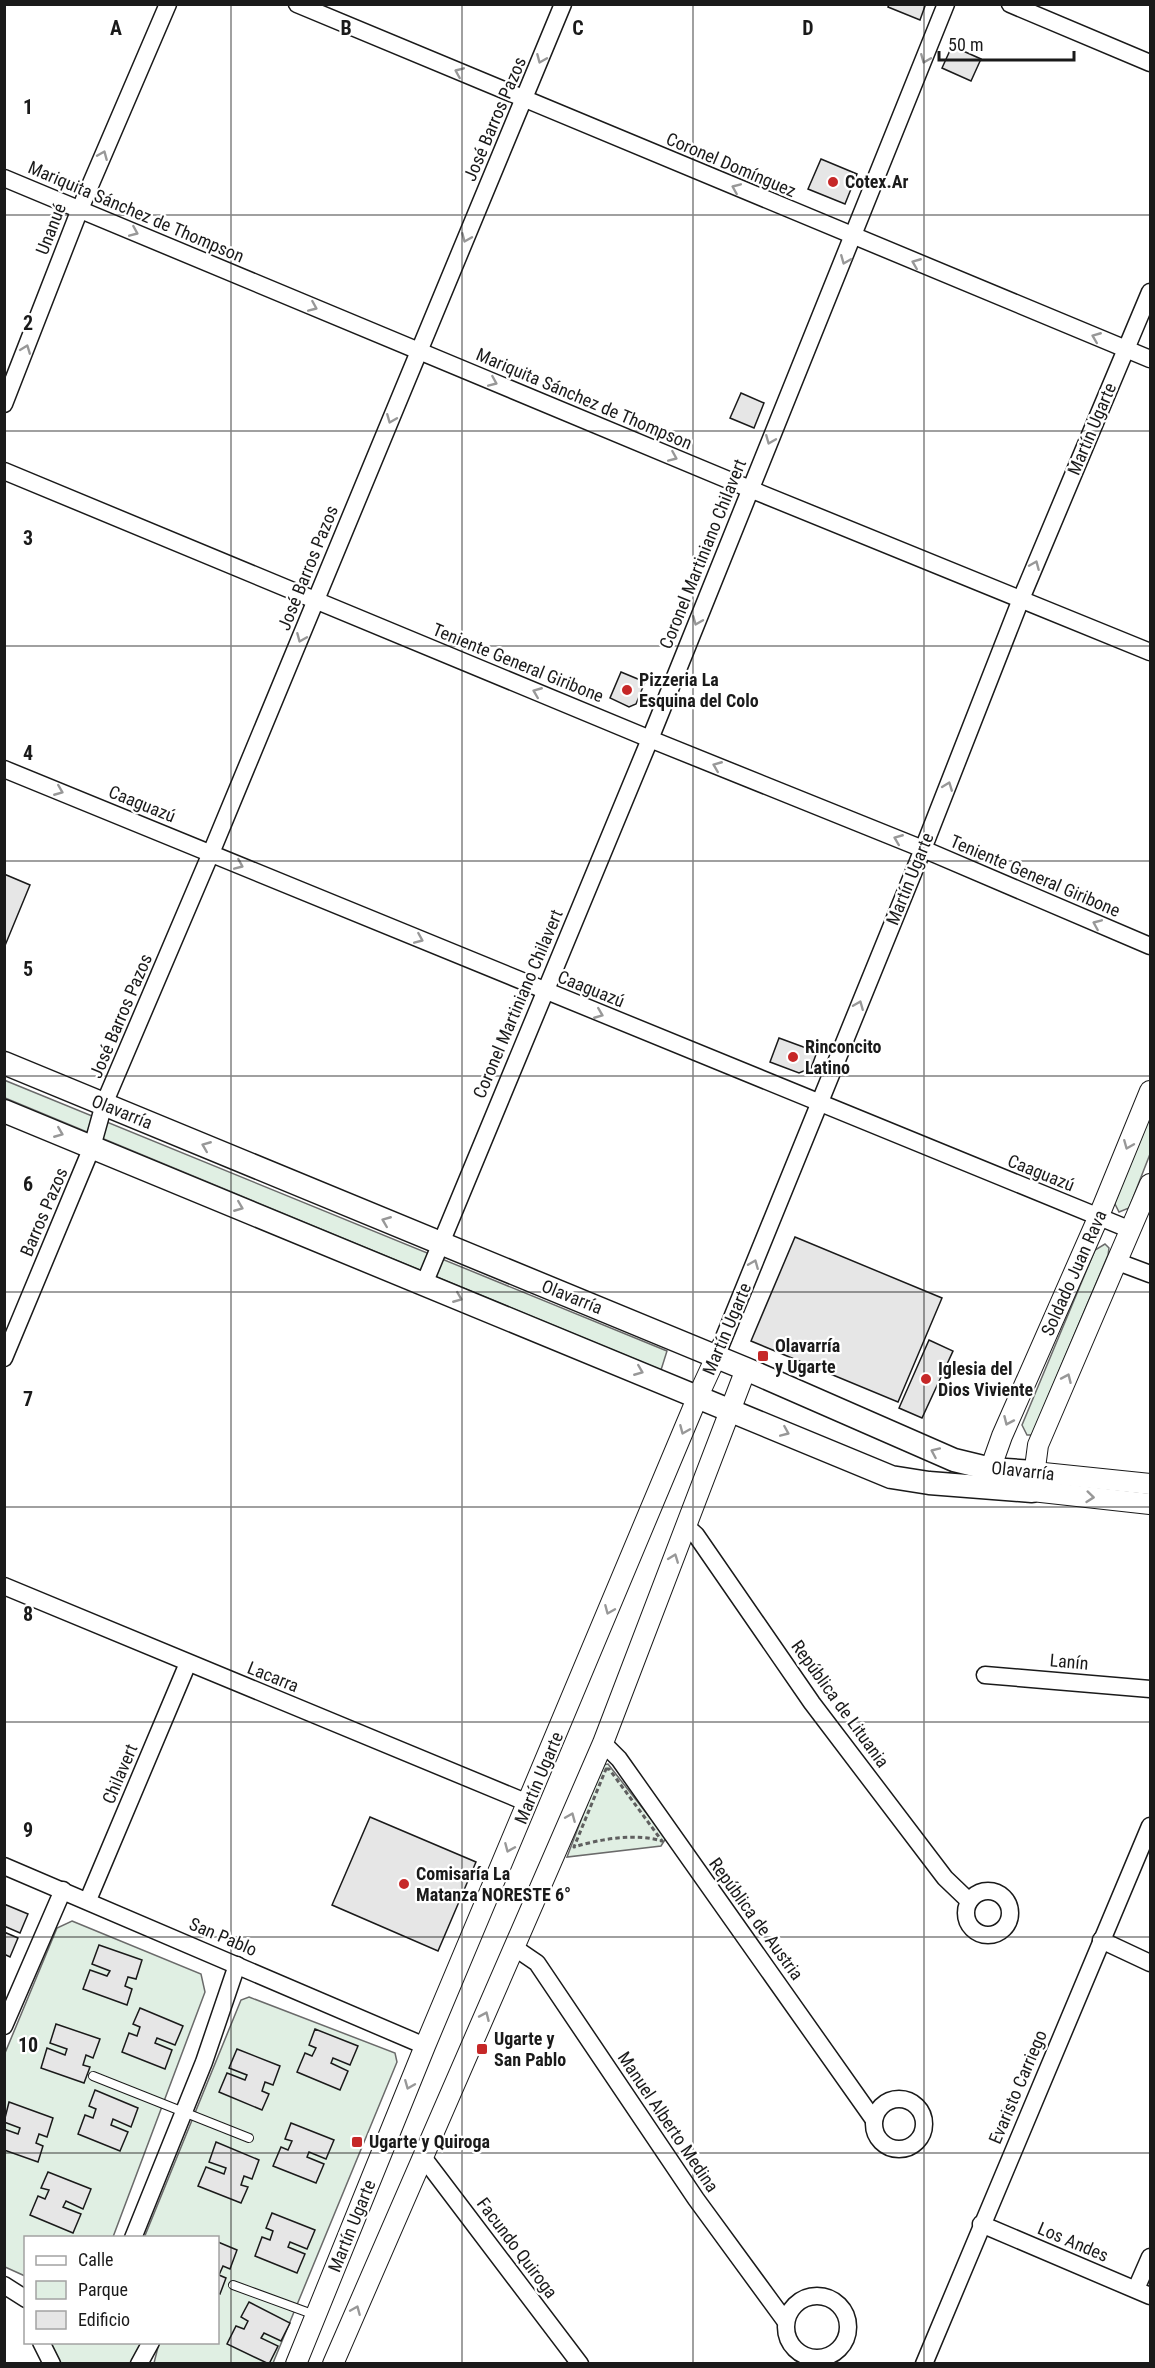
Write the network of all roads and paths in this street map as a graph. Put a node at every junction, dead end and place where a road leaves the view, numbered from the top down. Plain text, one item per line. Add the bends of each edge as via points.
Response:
1 (168, 4) edge
2 (297, 4) edge
3 (563, 4) edge
4 (946, 4) edge
5 (1010, 4) edge
6 (1150, 63) edge
7 (524, 99) junction
8 (4, 178) edge
9 (80, 209) junction
10 (854, 238) junction
11 (1150, 292) edge
12 (1126, 349) junction
13 (419, 351) junction
14 (1150, 359) edge
15 (4, 404) edge
16 (4, 471) edge
17 (750, 489) junction
18 (1021, 599) junction
19 (316, 600) junction
20 (1150, 652) edge
21 (650, 739) junction
22 (4, 769) edge
23 (923, 849) junction
24 (211, 853) junction
25 (1150, 946) edge
26 (544, 991) junction
27 (4, 1063) edge
28 (1150, 1091) edge
29 (104, 1104) junction
30 (819, 1104) junction
31 (4, 1111) edge
32 (92, 1147) junction
33 (1150, 1184) edge
34 (1098, 1218) junction
35 (1131, 1230) junction
36 (440, 1243) junction
37 (1118, 1262) junction
38 (1150, 1274) edge
39 (424, 1284) junction
40 (716, 1357) junction
41 (4, 1358) edge
42 (746, 1369) junction
43 (698, 1396) junction
44 (731, 1409) junction
45 (987, 1478) junction
46 (1033, 1482) junction
47 (1150, 1484) edge
48 (1150, 1503) edge
49 (686, 1526) junction
50 (4, 1586) edge
51 (188, 1663) junction
52 (985, 1675) dead end
53 (1150, 1689) edge
54 (603, 1743) junction
55 (528, 1803) junction
56 (1150, 1826) edge
57 (573, 1847) joint
58 (4, 1866) edge
59 (63, 1890) junction
60 (88, 1900) junction
61 (969, 1901) dead end
62 (1101, 1940) junction
63 (515, 1948) junction
64 (1150, 1963) edge
65 (237, 1965) junction
66 (4, 2026) edge
67 (425, 2046) junction
68 (93, 2076) dead end
69 (183, 2112) junction
70 (874, 2120) dead end
71 (249, 2139) dead end
72 (423, 2157) junction
73 (981, 2224) junction
74 (134, 2236) edge
75 (1150, 2257) edge
76 (233, 2285) dead end
77 (1143, 2293) edge
78 (315, 2315) junction
79 (786, 2322) dead end
80 (42, 2344) edge
81 (150, 2344) edge
82 (52, 2364) edge
83 (138, 2364) edge
84 (296, 2364) edge
85 (333, 2364) edge
86 (580, 2364) edge
87 (924, 2364) edge

9 -> 1 street, Unanué
7 -> 2 street, Coronel Domínguez
3 -> 7 street, José Barros Pazos
4 -> 10 street, Coronel Martiniano Chilavert
5 - 6 street
10 -> 7 street, Coronel Domínguez
7 -> 13 street, José Barros Pazos
8 - 9 street, Mariquita Sánchez de Thompson
9 -> 13 street, Mariquita Sánchez de Thompson
15 -> 9 street, Unanué
12 -> 10 street, Coronel Domínguez
10 -> 17 street, Coronel Martiniano Chilavert
11 - 12 street, Martín Ugarte
12 - 14 street, Coronel Domínguez
18 -> 12 street, Martín Ugarte
13 -> 17 street, Mariquita Sánchez de Thompson
13 -> 19 street, José Barros Pazos
16 - 19 street, Teniente General Giribone
17 - 18 street, Mariquita Sánchez de Thompson
17 -> 21 street, Coronel Martiniano Chilavert
18 - 20 street, Mariquita Sánchez de Thompson
23 -> 18 street, Martín Ugarte
21 -> 19 street, Teniente General Giribone
19 -> 24 street, José Barros Pazos
23 -> 21 street, Teniente General Giribone
21 - 26 street, Coronel Martiniano Chilavert
22 -> 24 street, Caaguazú
25 -> 23 street, Teniente General Giribone
30 -> 23 street, Martín Ugarte
24 -> 26 street, Caaguazú
24 - 29 street, José Barros Pazos
26 -> 30 street, Caaguazú
26 - 36 street, Coronel Martiniano Chilavert
27 - 29 main road, Olavarría
28 -> 34 street, Soldado Juan Rava
29 - 32 street, José Barros Pazos
36 -> 29 main road, Olavarría
30 - 34 street, Caaguazú
40 -> 30 street, Martín Ugarte
31 -> 32 main road, Olavarría
32 -> 39 main road, Olavarría
32 - 41 street, Barros Pazos
33 - 35 street, Soldado Juan Rava
34 - 35 street, Caaguazú
34 -> 45 street, Soldado Juan Rava
35 - 37 street, Soldado Juan Rava
36 - 39 street, Coronel Martiniano Chilavert
36 - 40 main road, Olavarría
37 - 38 street
46 -> 37 street, Soldado Juan Rava via 1038,1445
39 -> 43 main road, Olavarría
40 - 42 main road, Olavarría
40 - 43 street, Martín Ugarte
42 - 44 street, Martín Ugarte
45 -> 42 main road, Olavarría
43 - 44 main road, Olavarría
43 -> 55 street, Martín Ugarte
44 -> 45 main road, Olavarría via 891,1476 918,1482
44 - 49 street, Martín Ugarte
45 - 46 main road, Olavarría
46 - 47 street, Olavarría
46 -> 48 street, Olavarría
54 -> 49 street, Martín Ugarte
49 - 61 street, República de Lituania via 812,1703 945,1878
50 - 51 street, Lacarra
51 - 55 street, Lacarra
51 - 60 street, Chilavert
52 - 53 street, Lanín
63 -> 54 street, Martín Ugarte
54 - 70 street, República de Austria via 619,1759
55 -> 67 street, Martín Ugarte
56 - 62 street, Evaristo Carriego
57 - 57 path via 606,1769 662,1841 626,1838
58 - 59 street, San Pablo
59 - 60 street, San Pablo
59 - 66 street
60 - 65 street, San Pablo
62 - 64 street
62 - 73 street, Evaristo Carriego
72 -> 63 street, Martín Ugarte
63 - 79 street, Manuel Alberto Medina via 537,1963 696,2199
65 - 67 street, San Pablo
65 - 69 street
67 -> 78 street, Martín Ugarte
68 - 69 lane
69 - 71 lane
69 - 74 street
85 -> 72 street, Martín Ugarte
72 - 86 street, Facundo Quiroga
73 - 77 street, Los Andes
73 - 87 street, Evaristo Carriego
75 - 77 street
76 - 78 lane
78 - 84 street, Martín Ugarte
80 - 82 street
81 - 83 street

